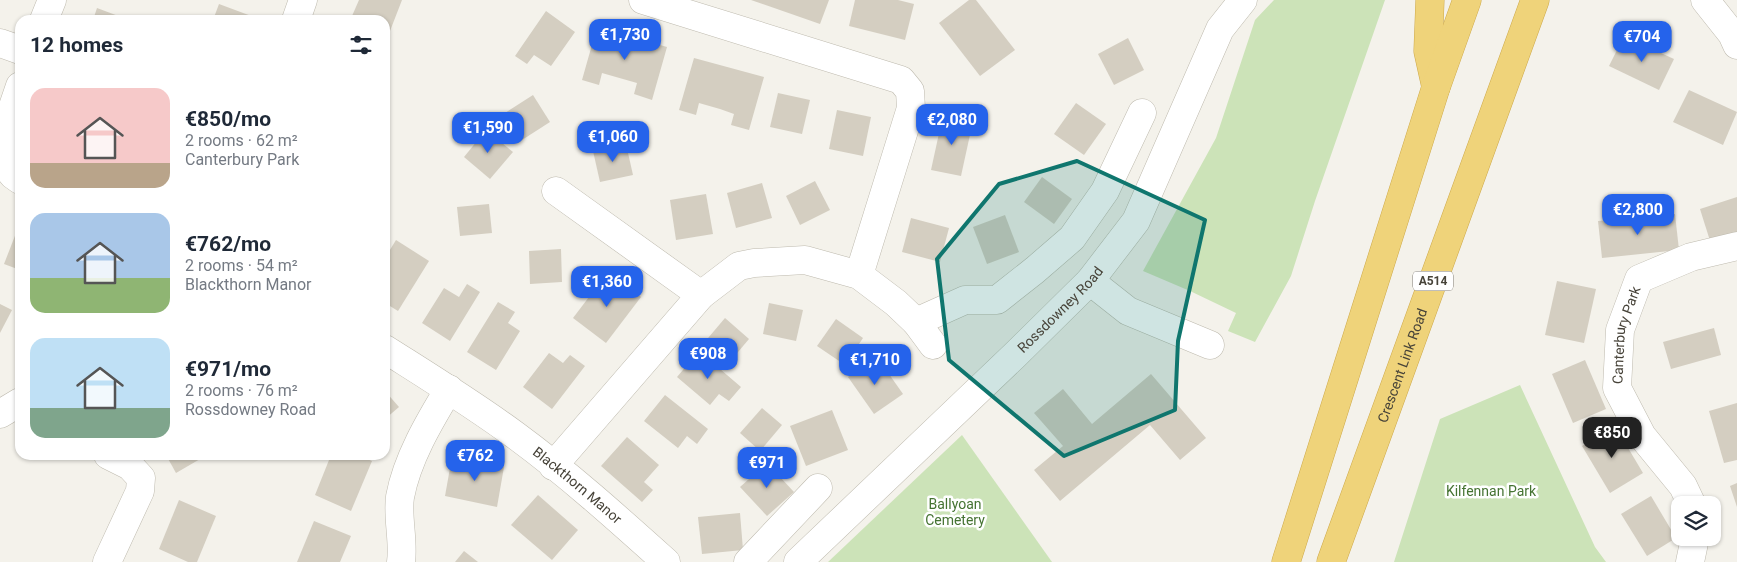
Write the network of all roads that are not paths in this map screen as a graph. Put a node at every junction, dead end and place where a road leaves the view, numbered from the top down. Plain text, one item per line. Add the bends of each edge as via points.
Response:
1 (52, 0) edge
2 (303, 0) edge
3 (643, 0) edge
4 (1243, 0) edge
5 (1430, 0) edge
6 (1467, 0) edge
7 (1535, 0) edge
8 (1704, 0) edge
9 (46, 15) edge
10 (298, 15) edge
11 (0, 42) edge
12 (1737, 45) edge
13 (15, 48) edge
14 (1436, 87) junction
15 (15, 101) edge
16 (1142, 113) dead end
17 (15, 176) edge
18 (556, 191) dead end
19 (1737, 246) edge
20 (859, 275) junction
21 (1090, 281) junction
22 (701, 295) junction
23 (916, 322) junction
24 (933, 345) dead end
25 (1210, 345) dead end
26 (390, 352) edge
27 (449, 390) junction
28 (15, 405) edge
29 (0, 414) edge
30 (118, 460) edge
31 (553, 466) junction
32 (818, 488) dead end
33 (1688, 496) edge
34 (1693, 546) edge
35 (107, 562) edge
36 (401, 562) edge
37 (666, 562) edge
38 (748, 562) edge
39 (798, 562) edge
40 (1286, 562) edge
41 (1331, 562) edge
42 (1690, 562) edge

1 - 9 street
2 - 10 street
3 - 20 street via 901,80 910,91 911,108
4 - 21 street, Rossdowney Road via 1220,29 1136,221
5 - 14 highway via 1428,51
6 - 14 highway
7 - 41 highway, Crescent Link Road / A514
8 - 12 street
11 - 13 street
14 - 40 highway
15 - 17 street via 3,136 1,160
16 - 23 street via 1105,191 1072,238 997,300 965,300
18 - 22 street
19 - 33 street, Canterbury Park via 1691,256 1639,279 1620,330 1617,388 1642,436
20 - 22 street via 805,260 754,263 739,266
20 - 23 street
21 - 25 street via 1128,311
21 - 39 street, Rossdowney Road
22 - 31 street
23 - 24 street
26 - 27 street, Blackthorn Manor
27 - 31 street, Blackthorn Manor via 515,435
27 - 36 street via 426,426 400,498
28 - 29 street
30 - 35 street via 130,466 141,478 140,491
31 - 37 street, Blackthorn Manor via 591,495
32 - 38 street
34 - 42 street

